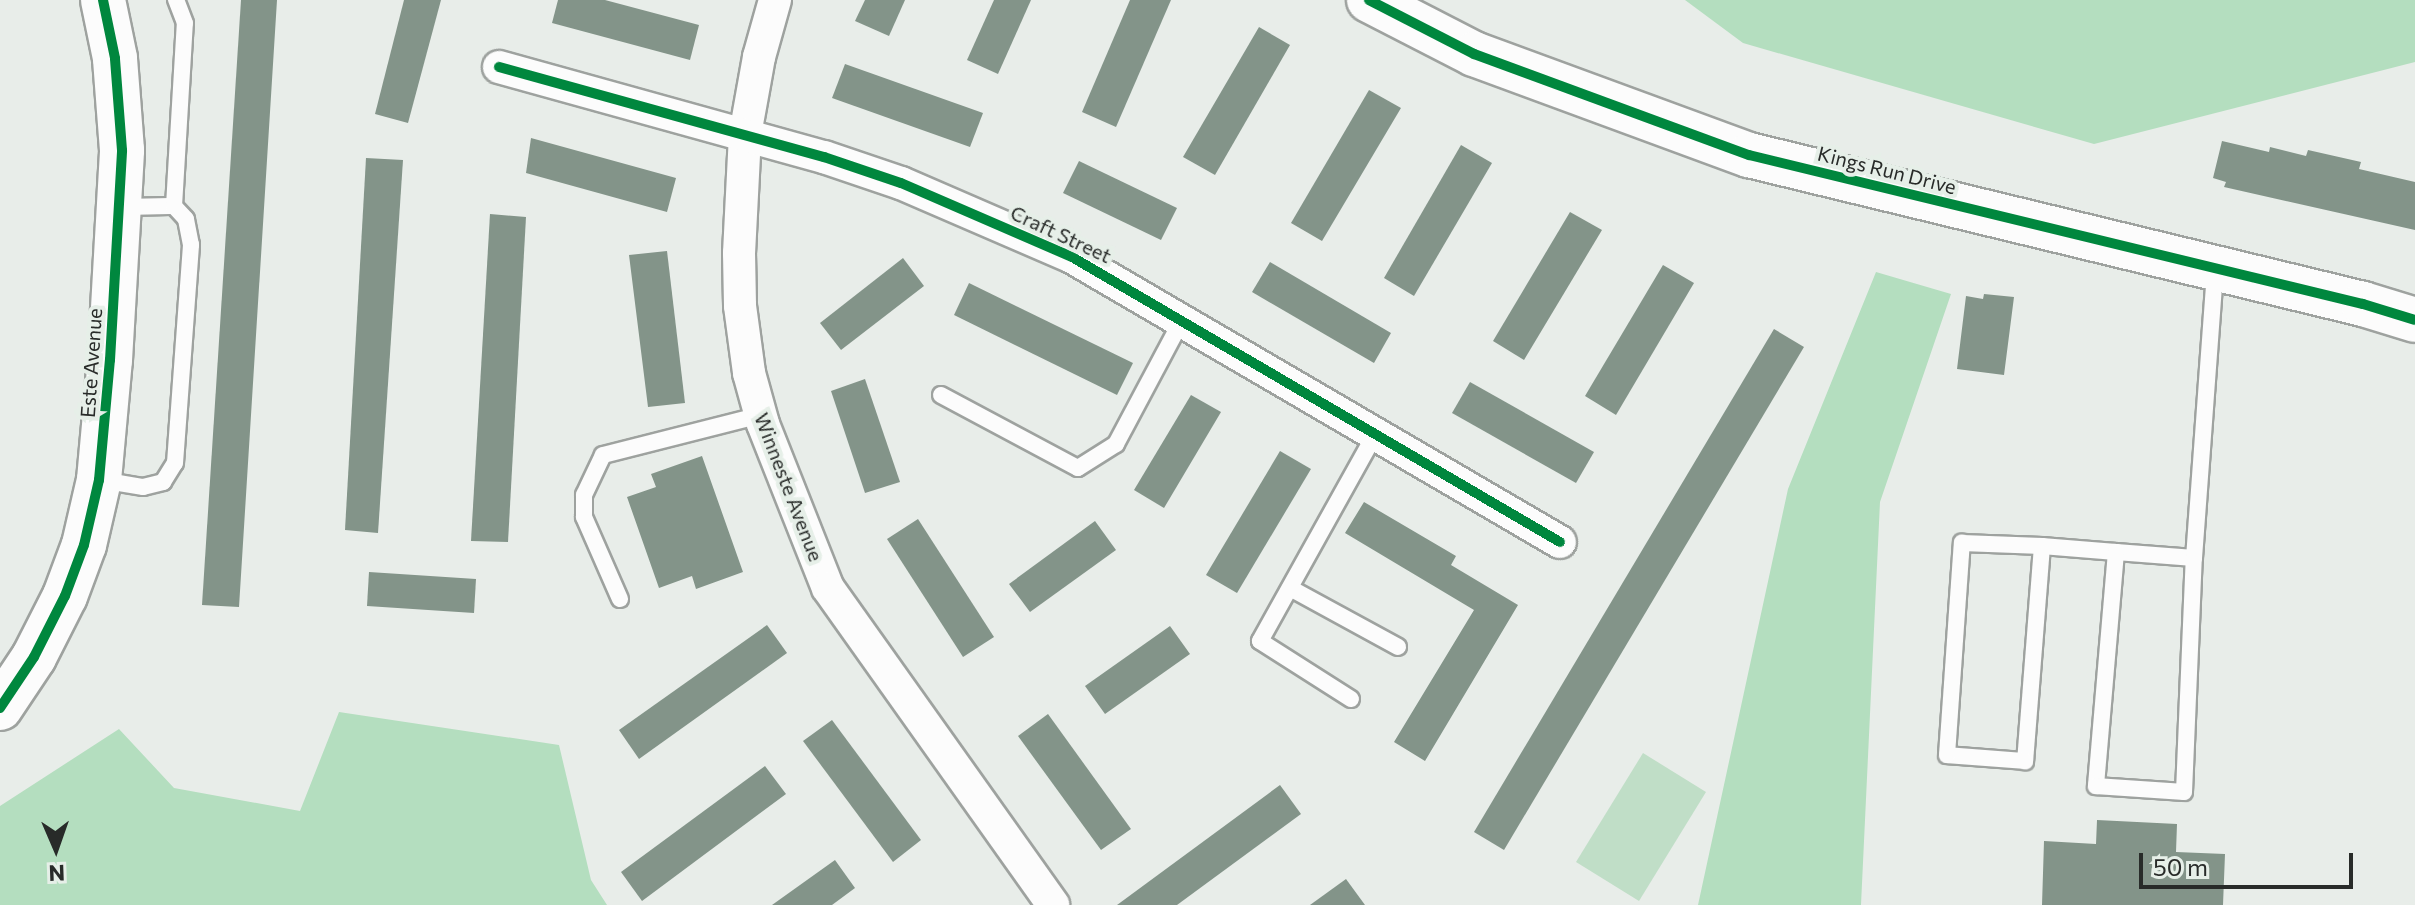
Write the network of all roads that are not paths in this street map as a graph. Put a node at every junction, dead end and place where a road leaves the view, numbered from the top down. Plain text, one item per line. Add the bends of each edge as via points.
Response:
1 (103, 0) edge
2 (176, 0) edge
3 (775, 0) edge
4 (1369, 0) edge
5 (499, 67) dead end
6 (745, 135) junction
7 (174, 206) junction
8 (119, 207) junction
9 (2215, 270) junction
10 (1183, 318) junction
11 (2415, 320) edge
12 (941, 395) dead end
13 (761, 415) junction
14 (1376, 433) junction
15 (99, 480) junction
16 (1560, 542) dead end
17 (2042, 546) junction
18 (2116, 552) junction
19 (2194, 558) junction
20 (1290, 588) junction
21 (620, 599) dead end
22 (1398, 647) dead end
23 (1351, 699) dead end
24 (0, 708) edge
25 (1053, 905) edge

1 - 8 street, Este Avenue via 115,58 122,150
2 - 7 lane via 185,23
3 - 6 street, Winneste Avenue
4 - 9 street, Kings Run Drive via 1474,54 1749,155
5 - 6 street, Craft Street
6 - 10 street, Craft Street via 901,183 1072,257
6 - 13 street, Winneste Avenue via 740,306
7 - 8 lane
7 - 15 lane via 186,219 191,245 175,463 163,482 143,487
8 - 15 street, Este Avenue
9 - 11 street, Kings Run Drive
9 - 19 lane
10 - 12 lane via 1116,444 1078,468
10 - 14 street, Craft Street
13 - 21 lane via 603,455 584,495 584,517
13 - 25 street, Winneste Avenue via 828,588
14 - 16 street, Craft Street
14 - 20 lane
15 - 24 street, Este Avenue via 65,596
17 - 17 lane via 1962,543 1947,755 2025,761
17 - 18 lane
18 - 19 lane
18 - 19 lane via 2096,786 2184,792
20 - 22 lane
20 - 23 lane via 1260,641

